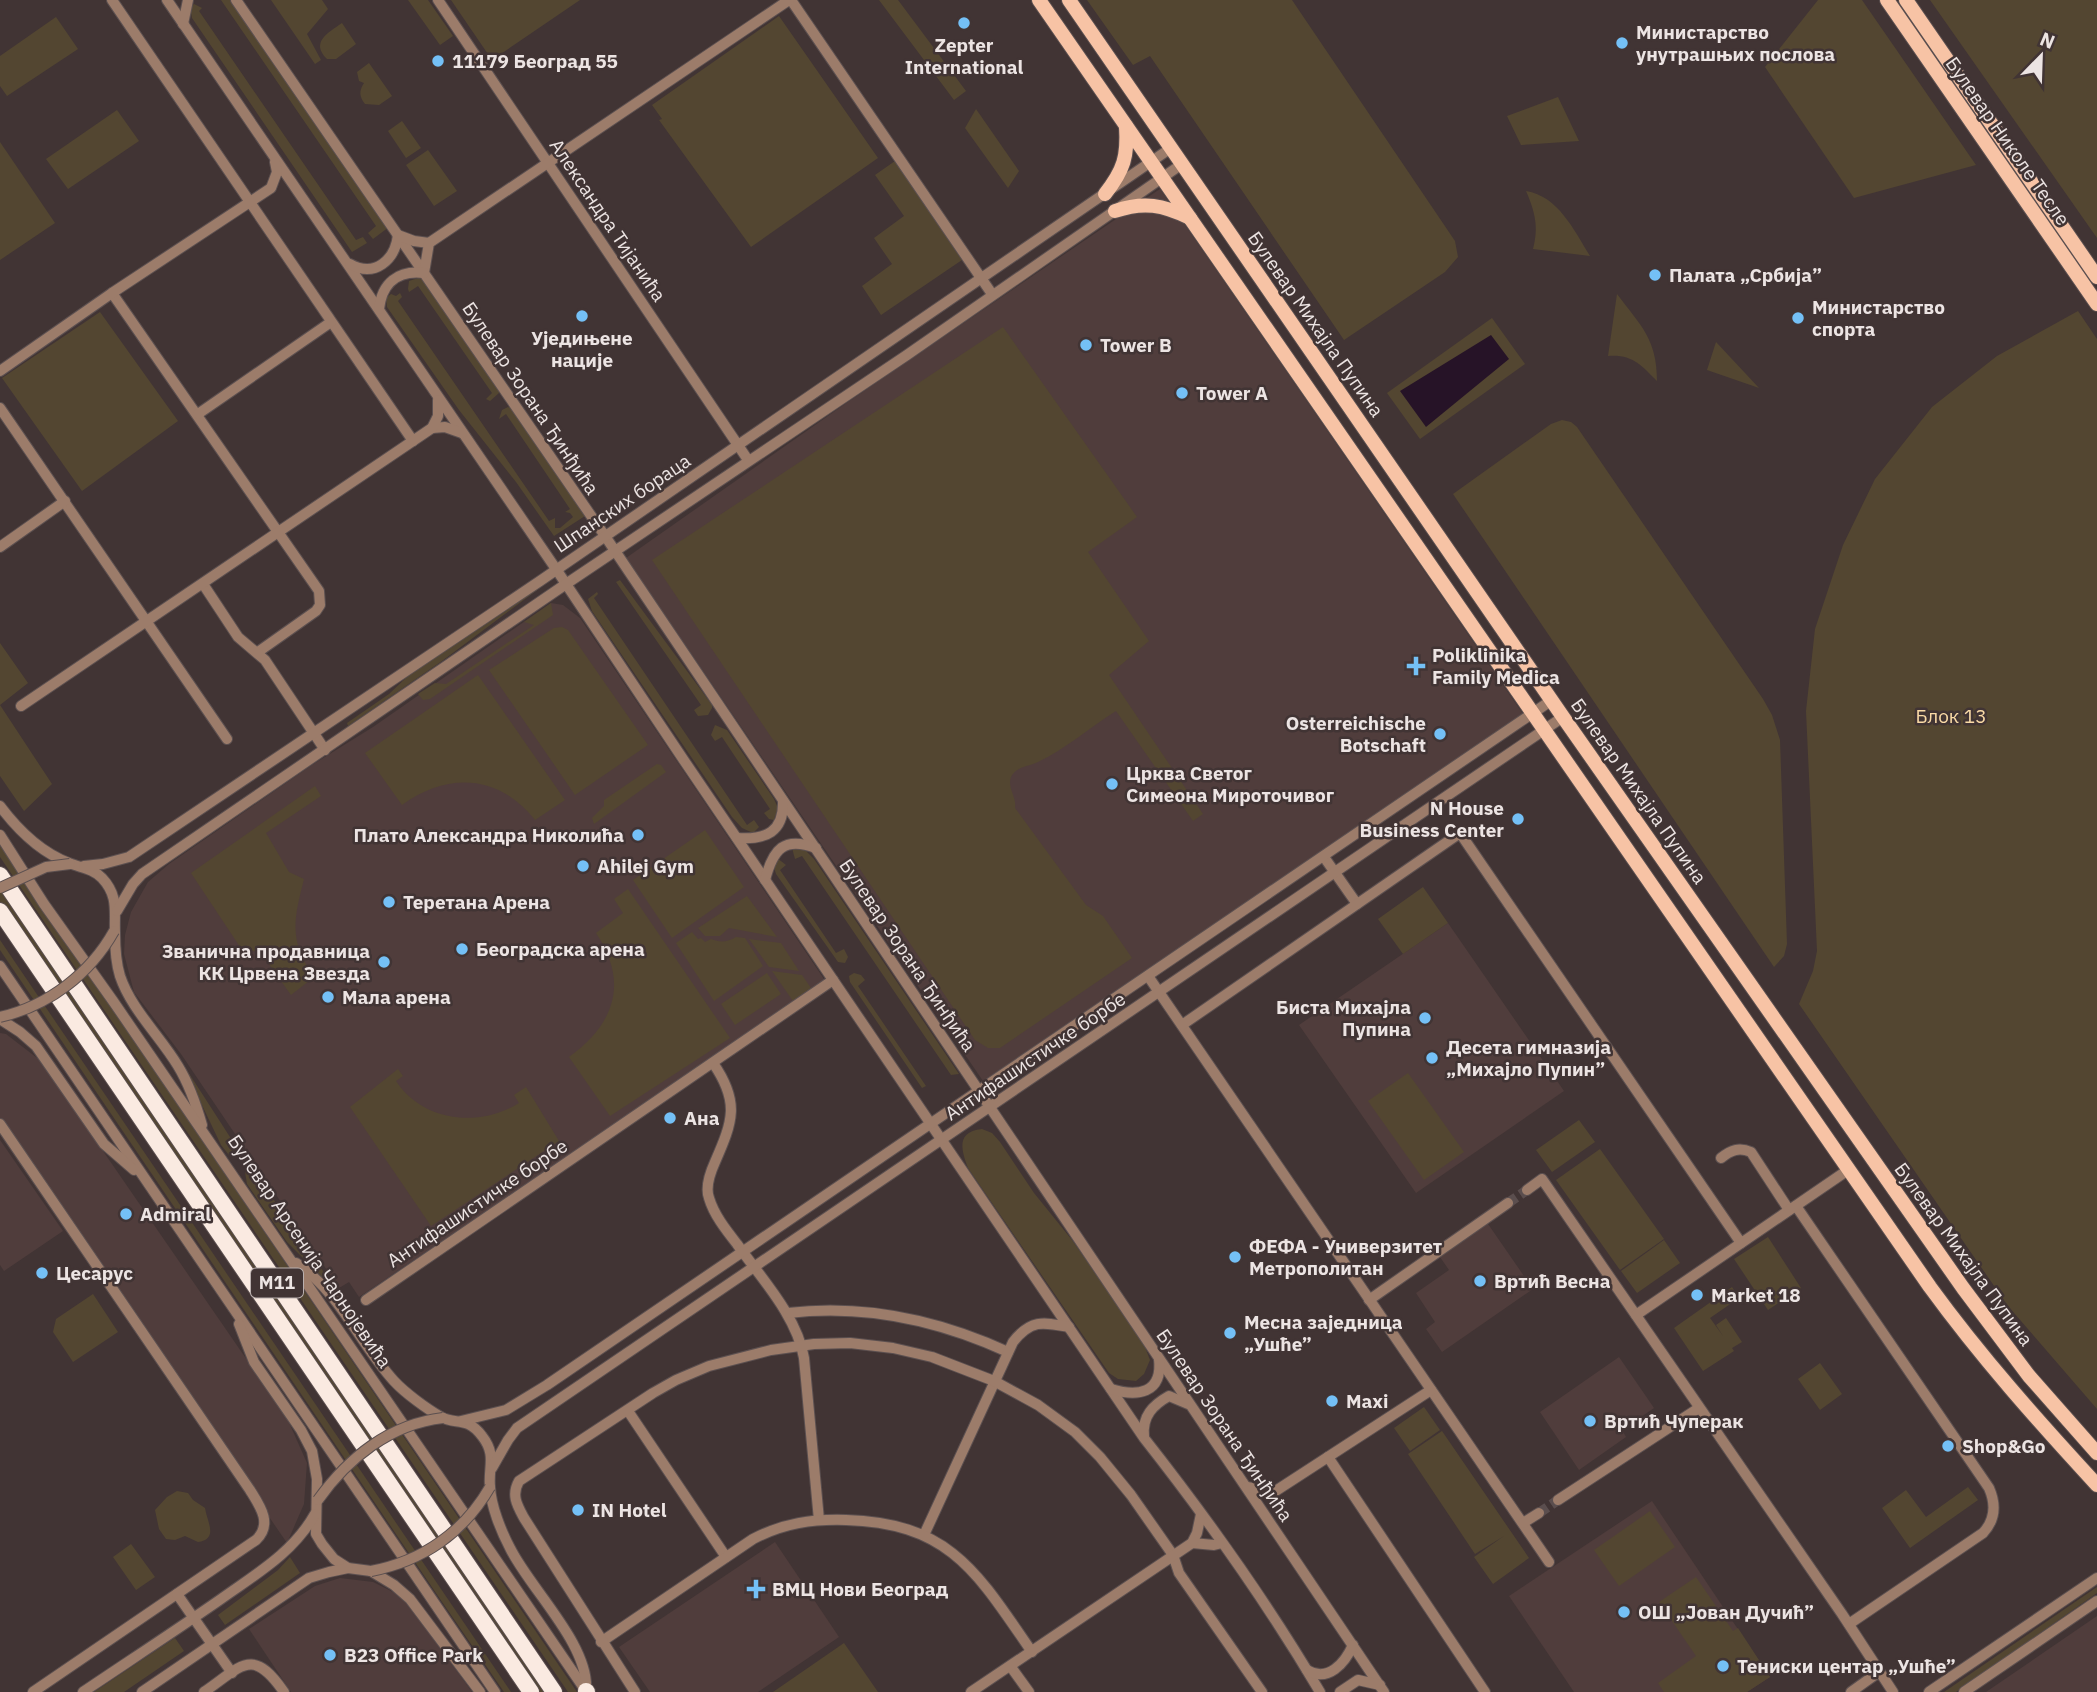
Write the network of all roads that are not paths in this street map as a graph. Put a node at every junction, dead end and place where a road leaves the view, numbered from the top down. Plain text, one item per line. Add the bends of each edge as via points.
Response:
1 (112, 0) edge
2 (167, 0) edge
3 (188, 0) edge
4 (236, 0) edge
5 (438, 0) edge
6 (790, 0) edge
7 (1039, 0) edge
8 (1069, 0) edge
9 (1887, 0) edge
10 (1906, 0) edge
11 (183, 24) junction
12 (1126, 124) junction
13 (1171, 148) junction
14 (274, 157) junction
15 (1152, 162) junction
16 (548, 163) junction
17 (1182, 164) junction
18 (1163, 178) junction
19 (271, 188) junction
20 (1105, 194) junction
21 (302, 198) junction
22 (249, 202) junction
23 (1115, 211) junction
24 (1191, 218) junction
25 (398, 235) junction
26 (429, 243) junction
27 (348, 263) junction
28 (424, 274) junction
29 (2097, 277) edge
30 (981, 278) junction
31 (112, 293) junction
32 (992, 294) junction
33 (2097, 304) edge
34 (379, 309) junction
35 (331, 322) junction
36 (0, 371) edge
37 (438, 398) junction
38 (0, 408) edge
39 (198, 414) junction
40 (432, 428) junction
41 (462, 433) junction
42 (1371, 438) junction
43 (413, 441) junction
44 (738, 445) junction
45 (1353, 452) junction
46 (748, 460) junction
47 (65, 501) junction
48 (277, 532) junction
49 (605, 536) junction
50 (0, 547) edge
51 (615, 551) junction
52 (556, 569) junction
53 (203, 584) junction
54 (566, 584) junction
55 (147, 622) junction
56 (258, 652) junction
57 (1552, 700) junction
58 (21, 706) dead end
59 (1534, 713) junction
60 (1563, 717) junction
61 (1545, 729) junction
62 (313, 732) junction
63 (227, 739) dead end
64 (325, 750) junction
65 (782, 798) junction
66 (0, 806) edge
67 (0, 835) edge
68 (737, 838) junction
69 (816, 848) junction
70 (1324, 857) junction
71 (70, 864) junction
72 (84, 866) junction
73 (1336, 873) junction
74 (0, 875) edge
75 (765, 880) junction
76 (0, 888) edge
77 (1357, 904) junction
78 (0, 911) edge
79 (117, 911) junction
80 (114, 931) junction
81 (0, 966) edge
82 (1148, 976) junction
83 (834, 980) junction
84 (1159, 992) junction
85 (1759, 996) junction
86 (1737, 1011) junction
87 (0, 1018) edge
88 (1182, 1026) junction
89 (713, 1063) junction
90 (977, 1091) junction
91 (989, 1108) junction
92 (0, 1124) edge
93 (930, 1124) junction
94 (205, 1134) junction
95 (942, 1141) junction
96 (1721, 1158) dead end
97 (1848, 1170) junction
98 (146, 1181) junction
99 (1527, 1190) tunnel mouth
100 (1507, 1203) tunnel mouth
101 (1793, 1208) junction
102 (1741, 1242) junction
103 (741, 1251) junction
104 (290, 1259) junction
105 (754, 1268) junction
106 (1048, 1297) junction
107 (366, 1300) dead end
108 (1369, 1300) junction
109 (232, 1306) junction
110 (788, 1313) junction
111 (1636, 1315) junction
112 (1040, 1322) junction
113 (1069, 1327) junction
114 (802, 1346) junction
115 (1008, 1352) junction
116 (1159, 1359) junction
117 (995, 1381) junction
118 (1111, 1389) junction
119 (1431, 1390) junction
120 (1193, 1407) junction
121 (1699, 1408) junction
122 (628, 1411) junction
123 (443, 1418) junction
124 (461, 1421) junction
125 (1144, 1438) junction
126 (2097, 1453) edge
127 (1328, 1457) junction
128 (492, 1468) junction
129 (2097, 1485) edge
130 (490, 1486) junction
131 (1247, 1487) junction
132 (1274, 1492) junction
133 (318, 1500) junction
134 (1558, 1500) tunnel mouth
135 (1539, 1513) tunnel mouth
136 (315, 1514) junction
137 (1201, 1514) junction
138 (1267, 1517) junction
139 (819, 1520) junction
140 (1523, 1524) junction
141 (924, 1535) junction
142 (1192, 1543) junction
143 (1222, 1543) junction
144 (1173, 1555) junction
145 (726, 1557) junction
146 (1549, 1562) dead end
147 (348, 1568) junction
148 (371, 1571) junction
149 (2097, 1578) edge
150 (177, 1594) junction
151 (2097, 1601) edge
152 (194, 1618) junction
153 (1849, 1624) junction
154 (601, 1642) junction
155 (212, 1644) junction
156 (1353, 1645) junction
157 (1032, 1652) junction
158 (1011, 1667) junction
159 (1307, 1670) junction
160 (1879, 1672) junction
161 (232, 1673) junction
162 (1382, 1689) edge
163 (33, 1692) edge
164 (83, 1692) edge
165 (142, 1692) edge
166 (204, 1692) edge
167 (284, 1692) edge
168 (480, 1692) edge
169 (495, 1692) edge
170 (531, 1692) edge
171 (554, 1692) edge
172 (586, 1692) edge
173 (635, 1692) edge
174 (971, 1692) edge
175 (1029, 1692) edge
176 (1262, 1692) edge
177 (1320, 1692) edge
178 (1340, 1692) edge
179 (1485, 1692) edge
180 (1850, 1692) edge
181 (1893, 1692) edge
182 (1929, 1692) edge
183 (1964, 1692) edge

1 - 22 street
2 - 11 street
3 - 11 street
4 - 25 street, Булевар Зорана Ђинђића
5 - 16 street, Александра Тијанића
6 - 16 street
6 - 30 street
7 - 12 main road
8 - 13 main road, Булевар Михајла Пупина
9 - 33 main road, Булевар Николе Тесле
10 - 29 main road, Булевар Николе Тесле
11 - 14 street
12 - 15 main road
12 - 20 main road via 1125,160
13 - 15 street, Шпанских бораца
13 - 17 main road, Булевар Михајла Пупина
14 - 19 street via 277,172
14 - 21 street
15 - 18 main road
15 - 20 street, Шпанских бораца
16 - 26 street
16 - 44 street, Александра Тијанића
17 - 18 street, Шпанских бораца
17 - 42 main road, Булевар Михајла Пупина
18 - 23 street, Шпанских бораца
18 - 24 main road
19 - 21 street via 290,190
19 - 22 street
20 - 30 street, Шпанских бораца
21 - 27 street
22 - 31 street
22 - 35 street
23 - 24 main road via 1147,205 1168,207
23 - 32 street, Шпанских бораца
24 - 45 main road
25 - 26 street
25 - 27 street via 393,254 381,267 359,269
25 - 28 street, Булевар Зорана Ђинђића
26 - 28 street
27 - 34 street
28 - 34 street via 406,273 389,282
28 - 49 street, Булевар Зорана Ђинђића
30 - 32 street
30 - 44 street, Шпанских бораца
31 - 36 street
31 - 39 street
32 - 46 street, Шпанских бораца
34 - 37 street
35 - 39 street
35 - 43 street
37 - 40 street via 438,416
37 - 41 street
38 - 47 street
39 - 48 street
40 - 41 street
40 - 43 street
41 - 52 street
42 - 45 main road
42 - 57 main road, Булевар Михајла Пупина
43 - 48 street
44 - 46 street, Александра Тијанића
44 - 49 street, Шпанских бораца
45 - 59 main road
46 - 51 street, Шпанских бораца
47 - 50 street
47 - 55 street
48 - 53 street
48 - 56 street via 319,591 320,605
49 - 51 street, Булевар Зорана Ђинђића
49 - 52 street, Шпанских бораца
51 - 54 street, Шпанских бораца
51 - 65 street, Булевар Зорана Ђинђића
52 - 54 street
52 - 62 street, Шпанских бораца
53 - 55 street
53 - 56 street via 238,637
54 - 64 street, Шпанских бораца
54 - 68 street
55 - 58 street
55 - 63 street
56 - 62 street
57 - 59 street, Антифашистичке борбе
57 - 60 main road, Булевар Михајла Пупина
59 - 61 main road
59 - 70 street, Антифашистичке борбе
60 - 61 street, Антифашистичке борбе
60 - 85 main road, Булевар Михајла Пупина
61 - 73 street, Антифашистичке борбе
61 - 86 main road
62 - 64 street
62 - 72 street, Шпанских бораца via 129,857
64 - 79 street, Шпанских бораца via 142,874
65 - 68 street via 780,824 771,833
65 - 69 street, Булевар Зорана Ђинђића
66 - 71 street via 16,828
67 - 94 street, Булевар Арсенија Чарнојевића
68 - 75 street
69 - 75 street via 803,843 782,847
69 - 90 street, Булевар Зорана Ђинђића
70 - 73 street
70 - 82 street, Антифашистичке борбе
71 - 72 street, Шпанских бораца
71 - 76 street, bridge via 37,870
72 - 79 street via 104,881
73 - 77 street
73 - 84 street, Антифашистичке борбе
74 - 171 highway, M11
75 - 83 street
77 - 88 street
77 - 102 street via 1460,833
78 - 170 highway, M11
79 - 80 street
80 - 87 street, bridge via 69,984
80 - 94 street via 125,989 179,1067
81 - 98 street
82 - 84 street
82 - 90 street, Антифашистичке борбе
83 - 89 street, Антифашистичке борбе
83 - 93 street
84 - 88 street
84 - 91 street, Антифашистичке борбе
85 - 86 main road
85 - 126 main road, Булевар Михајла Пупина via 1993,1330
86 - 97 main road
87 - 98 street via 36,1046 104,1144
88 - 108 street
89 - 103 street via 730,1094 732,1115 709,1176 708,1196
89 - 107 street, Антифашистичке борбе
90 - 91 street, Булевар Зорана Ђинђића
90 - 93 street, Антифашистичке борбе
91 - 95 street, Антифашистичке борбе
91 - 116 street, Булевар Зорана Ђинђића
92 - 150 street via 263,1513 261,1536
93 - 95 street
93 - 103 street, Антифашистичке борбе
94 - 104 street, Булевар Арсенија Чарнојевића
95 - 105 street, Антифашистичке борбе
95 - 106 street
96 - 101 street via 1731,1151 1751,1152
97 - 101 street
97 - 129 main road via 1972,1344
98 - 109 street
99 - 111 street via 1542,1179
100 - 108 street
101 - 102 street
101 - 153 street via 1989,1488 1995,1509 1983,1533
102 - 111 street
103 - 105 street
103 - 124 street, Антифашистичке борбе via 506,1410
104 - 123 street via 323,1284 394,1381
104 - 172 street, Булевар Арсенија Чарнојевића
105 - 110 street
105 - 128 street, Антифашистичке борбе via 517,1428
106 - 112 street
106 - 113 street
108 - 119 street
109 - 133 street via 254,1362 308,1441
109 - 169 street
110 - 114 street
110 - 115 street via 848,1311 901,1317
111 - 121 street
112 - 113 street
112 - 115 street via 1019,1335
113 - 118 street
114 - 117 street via 828,1343 893,1348
114 - 122 street via 709,1366 676,1380
114 - 139 street
115 - 117 street
116 - 118 street via 1159,1374 1141,1394
116 - 120 street, Булевар Зорана Ђинђића
117 - 141 street
117 - 144 street via 1038,1405 1087,1444
118 - 125 street
119 - 127 street
119 - 140 street
120 - 125 street via 1169,1396 1157,1403 1143,1424
120 - 131 street, Булевар Зорана Ђинђића
121 - 134 street
121 - 153 street
122 - 145 street
122 - 154 street via 526,1476 514,1489 514,1500 524,1518
123 - 124 street
123 - 133 street, bridge via 402,1428 380,1440 351,1460
124 - 128 street via 481,1435
125 - 137 street
127 - 132 street
127 - 179 street
128 - 130 street
130 - 148 street, bridge via 480,1505 444,1540 417,1557
130 - 172 street via 514,1556 572,1642 586,1673
131 - 132 street
131 - 138 street, Булевар Зорана Ђинђића
132 - 138 street
133 - 136 street
135 - 140 street
136 - 147 street via 322,1545
136 - 152 street via 288,1550
137 - 142 street
137 - 143 street
138 - 156 street, Булевар Зорана Ђинђића
139 - 141 street via 897,1525
139 - 145 street via 775,1527
140 - 146 street
141 - 157 street via 970,1567
142 - 143 street
142 - 144 street
143 - 159 street
144 - 157 street
144 - 176 street via 1178,1573
145 - 154 street
147 - 148 street
147 - 155 street via 309,1578
148 - 168 street via 410,1599
149 - 182 street
150 - 152 street
150 - 163 street
151 - 183 street
152 - 155 street
152 - 164 street
153 - 160 street
154 - 173 street
155 - 161 street
155 - 165 street
156 - 159 street via 1345,1661 1329,1673
156 - 162 street, Булевар Зорана Ђинђића
157 - 158 street
158 - 174 street
158 - 175 street
159 - 177 street
160 - 180 street
160 - 181 street
161 - 166 street
161 - 167 street via 250,1664 262,1666
162 - 178 street via 1358,1680

